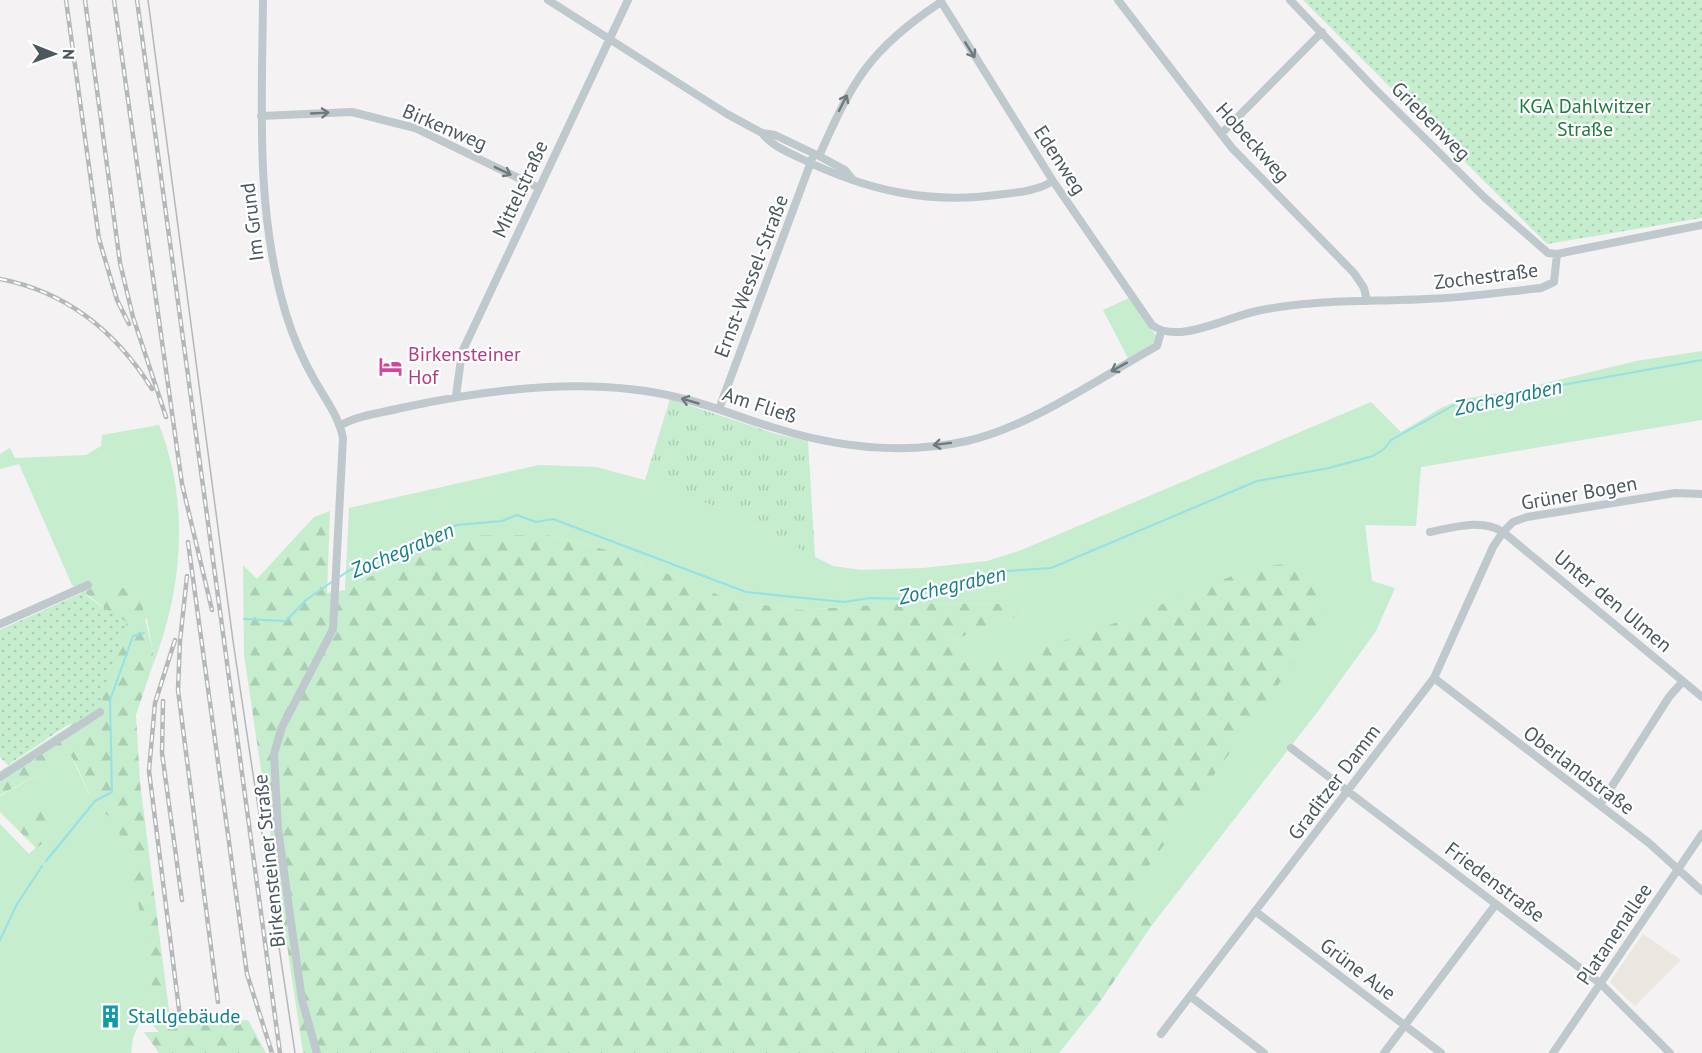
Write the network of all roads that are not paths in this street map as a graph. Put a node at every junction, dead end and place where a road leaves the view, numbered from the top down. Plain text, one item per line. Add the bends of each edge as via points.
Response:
1 (263, 0) edge
2 (548, 0) edge
3 (628, 0) edge
4 (1118, 0) edge
5 (1290, 0) edge
6 (940, 1) edge
7 (1322, 32) junction
8 (609, 40) junction
9 (261, 116) junction
10 (762, 133) junction
11 (1221, 134) junction
12 (817, 155) junction
13 (811, 163) junction
14 (853, 180) junction
15 (1053, 181) junction
16 (539, 188) junction
17 (1702, 225) edge
18 (1557, 254) junction
19 (1367, 302) junction
20 (1161, 332) junction
21 (456, 396) junction
22 (719, 409) junction
23 (340, 425) junction
24 (1702, 494) edge
25 (1430, 532) dead end
26 (1503, 532) junction
27 (87, 585) dead end
28 (0, 624) edge
29 (1434, 678) junction
30 (1683, 681) junction
31 (1702, 697) edge
32 (100, 712) dead end
33 (1292, 748) dead end
34 (0, 777) edge
35 (1348, 790) junction
36 (1599, 805) junction
37 (1702, 834) edge
38 (1679, 868) junction
39 (1702, 891) edge
40 (1496, 904) junction
41 (1255, 911) junction
42 (1601, 984) junction
43 (1190, 996) junction
44 (1404, 1025) junction
45 (1161, 1034) dead end
46 (317, 1053) edge
47 (1264, 1053) edge
48 (1384, 1053) edge
49 (1441, 1053) edge
50 (1553, 1053) edge
51 (1670, 1053) edge

1 - 9 street, Im Grund
2 - 8 street
3 - 8 street, Mittelstraße
4 - 11 street, Hobeckweg
5 - 7 street, Griebenweg
12 -> 6 street, Ernst-Wessel-Straße via 853,84 873,57
6 -> 15 street, Edenweg
7 - 11 street
7 - 18 street, Griebenweg via 1485,198 1539,248
8 - 10 street
8 - 16 street, Mittelstraße
9 -> 16 street, Birkenweg via 344,112 388,120 415,128
9 - 23 street, Im Grund via 266,220 280,295 298,347
10 - 12 street
10 - 13 street via 772,144
11 - 19 street, Hobeckweg via 1354,273
12 - 13 street, Ernst-Wessel-Straße
12 - 14 street via 845,170
13 - 14 street
13 - 22 street, Ernst-Wessel-Straße
14 - 15 street via 894,194 941,198 993,196
15 - 20 street, Edenweg via 1152,325
16 - 21 street, Mittelstraße via 462,352
17 - 18 street, Zochestraße
18 - 19 street, Zochestraße via 1554,282 1541,288
19 - 20 street, Zochestraße via 1280,307 1242,314 1183,334
20 -> 22 street, Am Fließ via 1157,346 1049,407 968,441 894,448 847,445 782,430
22 -> 21 street, Am Fließ via 670,395 596,388 543,387
21 - 23 street, Am Fließ
23 - 46 street, Birkensteiner Straße via 343,452 333,629 282,727 274,754 278,829 304,1008
24 - 26 street, Grüner Bogen via 1675,493 1527,517 1513,522
25 - 26 street, Grüner Bogen via 1471,525
26 - 29 street, Graditzer Damm
26 - 30 street, Unter den Ulmen
27 - 28 street
29 - 35 street, Graditzer Damm
29 - 36 street, Oberlandstraße
30 - 31 street, Unter den Ulmen
30 - 36 street
32 - 34 street
33 - 35 street, Friedenstraße
35 - 40 street, Friedenstraße
35 - 41 street, Graditzer Damm
36 - 38 street, Oberlandstraße
37 - 38 street, Platanenallee
38 - 39 street, Oberlandstraße
38 - 42 street, Platanenallee
40 - 42 street, Friedenstraße
40 - 44 street
41 - 43 street, Graditzer Damm
41 - 44 street, Grüne Aue
42 - 50 street, Platanenallee
42 - 51 street, Friedenstraße
43 - 45 street, Graditzer Damm
43 - 47 street
44 - 48 street
44 - 49 street, Grüne Aue

